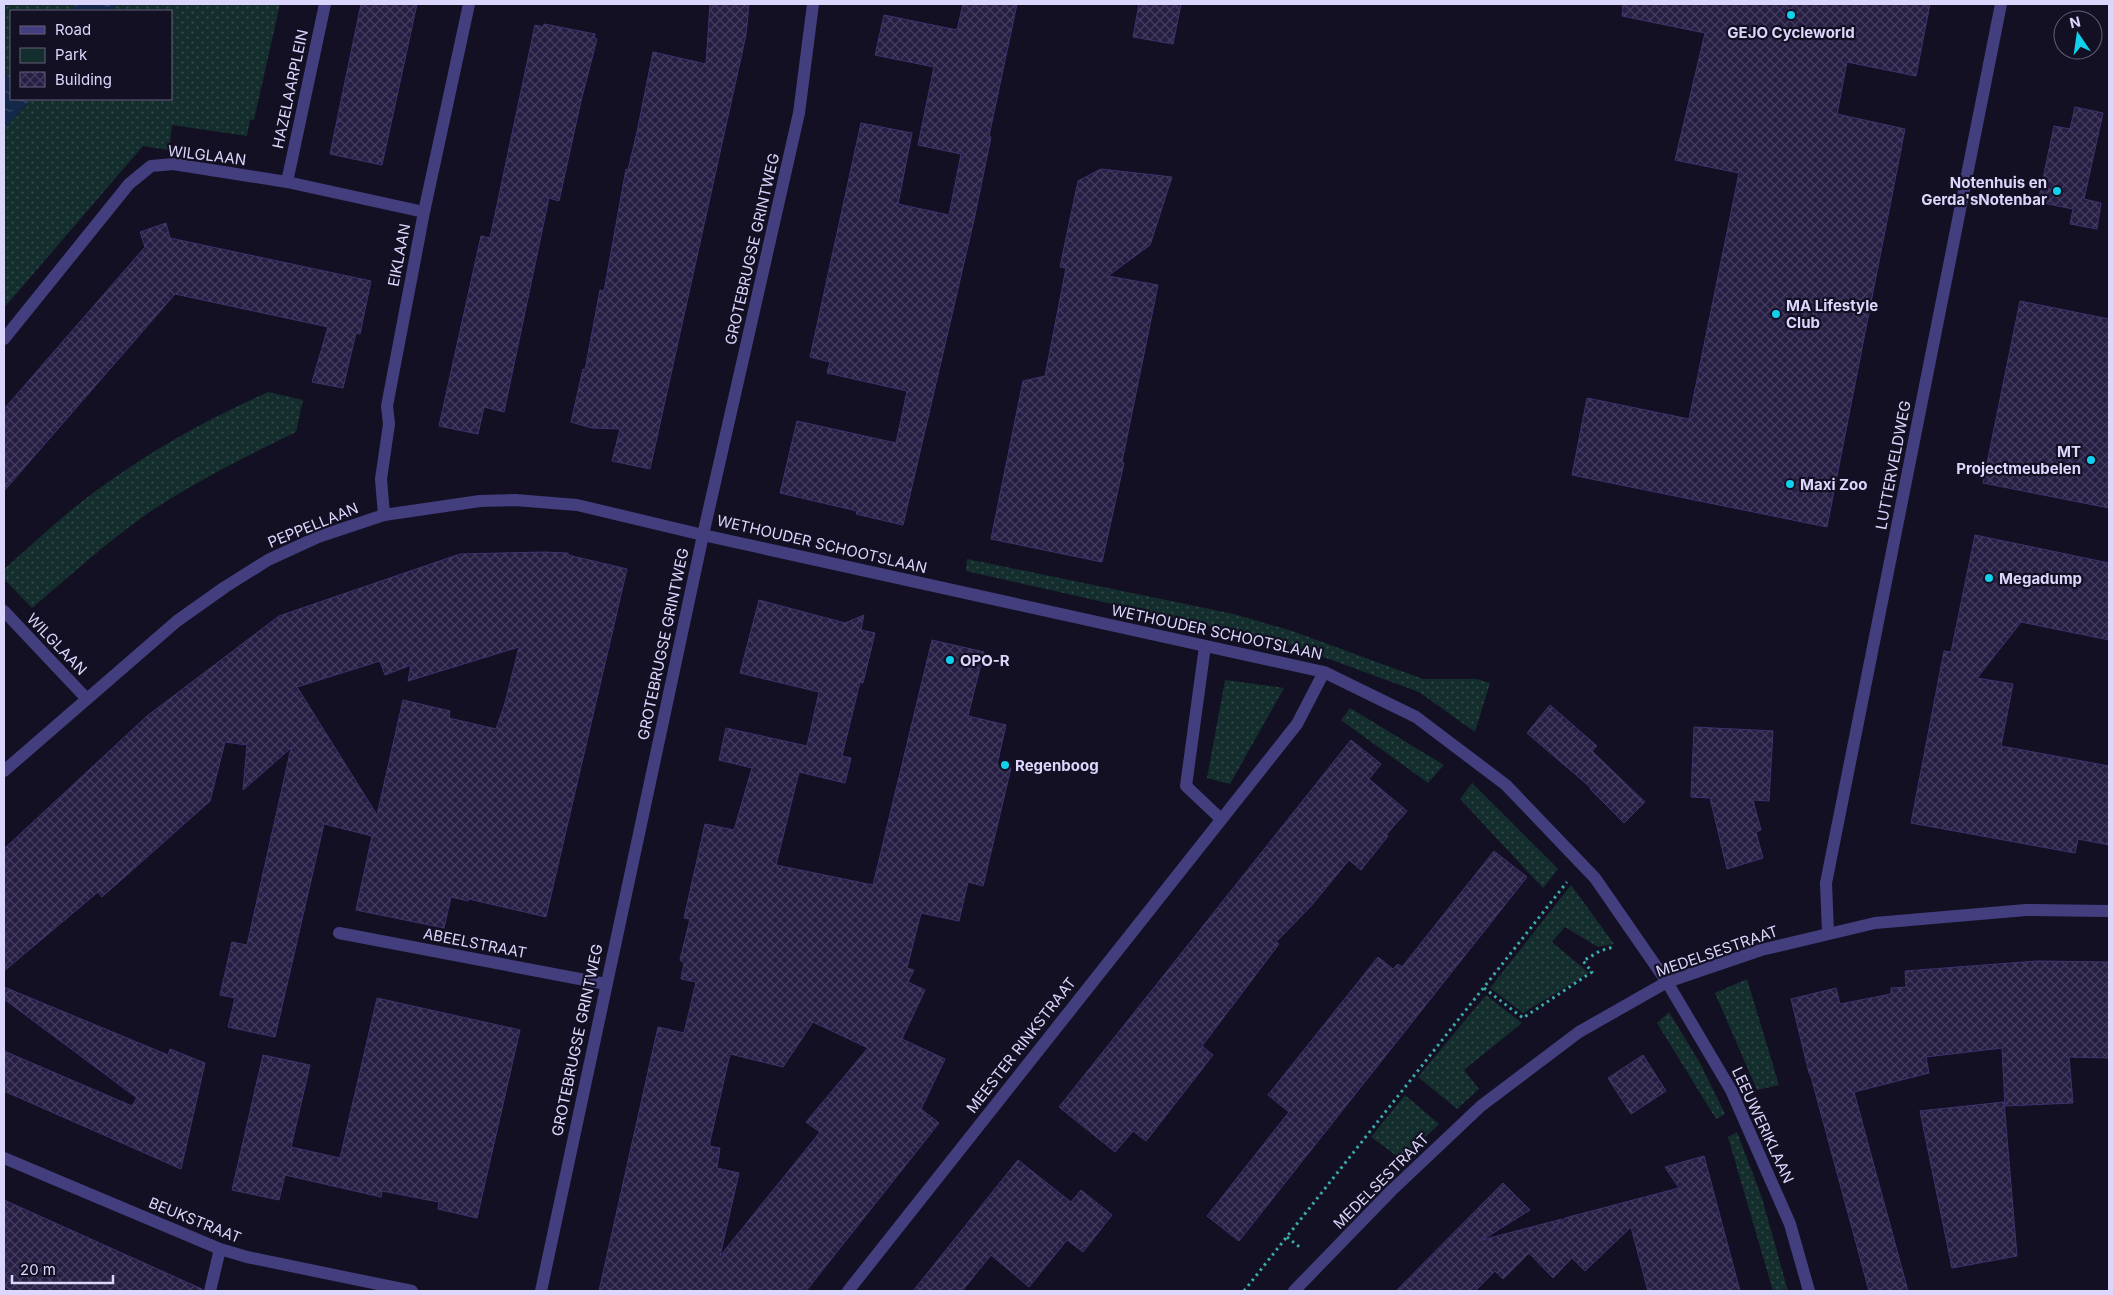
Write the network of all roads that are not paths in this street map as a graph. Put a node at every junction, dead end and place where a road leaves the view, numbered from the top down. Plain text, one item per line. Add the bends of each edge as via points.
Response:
1 (325, 4) edge
2 (469, 4) edge
3 (813, 4) edge
4 (2001, 4) edge
5 (287, 182) junction
6 (424, 212) junction
7 (4, 339) edge
8 (384, 515) junction
9 (703, 535) junction
10 (4, 612) edge
11 (1205, 646) junction
12 (1324, 672) junction
13 (86, 698) junction
14 (4, 771) edge
15 (1220, 819) junction
16 (2109, 911) edge
17 (339, 933) dead end
18 (1828, 933) junction
19 (1667, 982) junction
20 (606, 984) junction
21 (4, 1158) edge
22 (220, 1249) junction
23 (210, 1291) edge
24 (412, 1291) edge
25 (541, 1291) edge
26 (848, 1291) edge
27 (1294, 1291) edge
28 (1808, 1291) edge

1 - 5 street, HAZELAARPLEIN
2 - 6 street, EIKLAAN
3 - 9 street, GROTEBRUGSE GRINTWEG via 799,113
4 - 18 street, LUTTERVELDWEG via 1826,882
5 - 6 street, WILGLAAN
5 - 7 street, WILGLAAN via 173,164 151,166 129,184
6 - 8 street, EIKLAAN via 387,406 389,424 381,479
8 - 9 street, PEPPELLAAN via 480,501 552,502
8 - 13 street, PEPPELLAAN via 318,537 268,560 225,586 177,621
9 - 11 street, WETHOUDER SCHOOTSLAAN
9 - 20 street, GROTEBRUGSE GRINTWEG
10 - 13 street, WILGLAAN
11 - 12 street, WETHOUDER SCHOOTSLAAN
11 - 15 street via 1186,786
12 - 15 street, MEESTER RINKSTRAAT via 1297,724
12 - 19 street, WETHOUDER SCHOOTSLAAN via 1416,717 1506,785 1595,878
13 - 14 street, PEPPELLAAN
15 - 26 street, MEESTER RINKSTRAAT
16 - 18 street, MEDELSESTRAAT via 2026,910 1876,923
17 - 20 street, ABEELSTRAAT
18 - 19 street, MEDELSESTRAAT via 1761,950
19 - 27 street, MEDELSESTRAAT via 1579,1032 1481,1106 1391,1191
19 - 28 street, LEEUWERIKLAAN via 1731,1090 1790,1224
20 - 25 street, GROTEBRUGSE GRINTWEG
21 - 22 street, BEUKSTRAAT
22 - 23 street
22 - 24 street, BEUKSTRAAT via 247,1258

